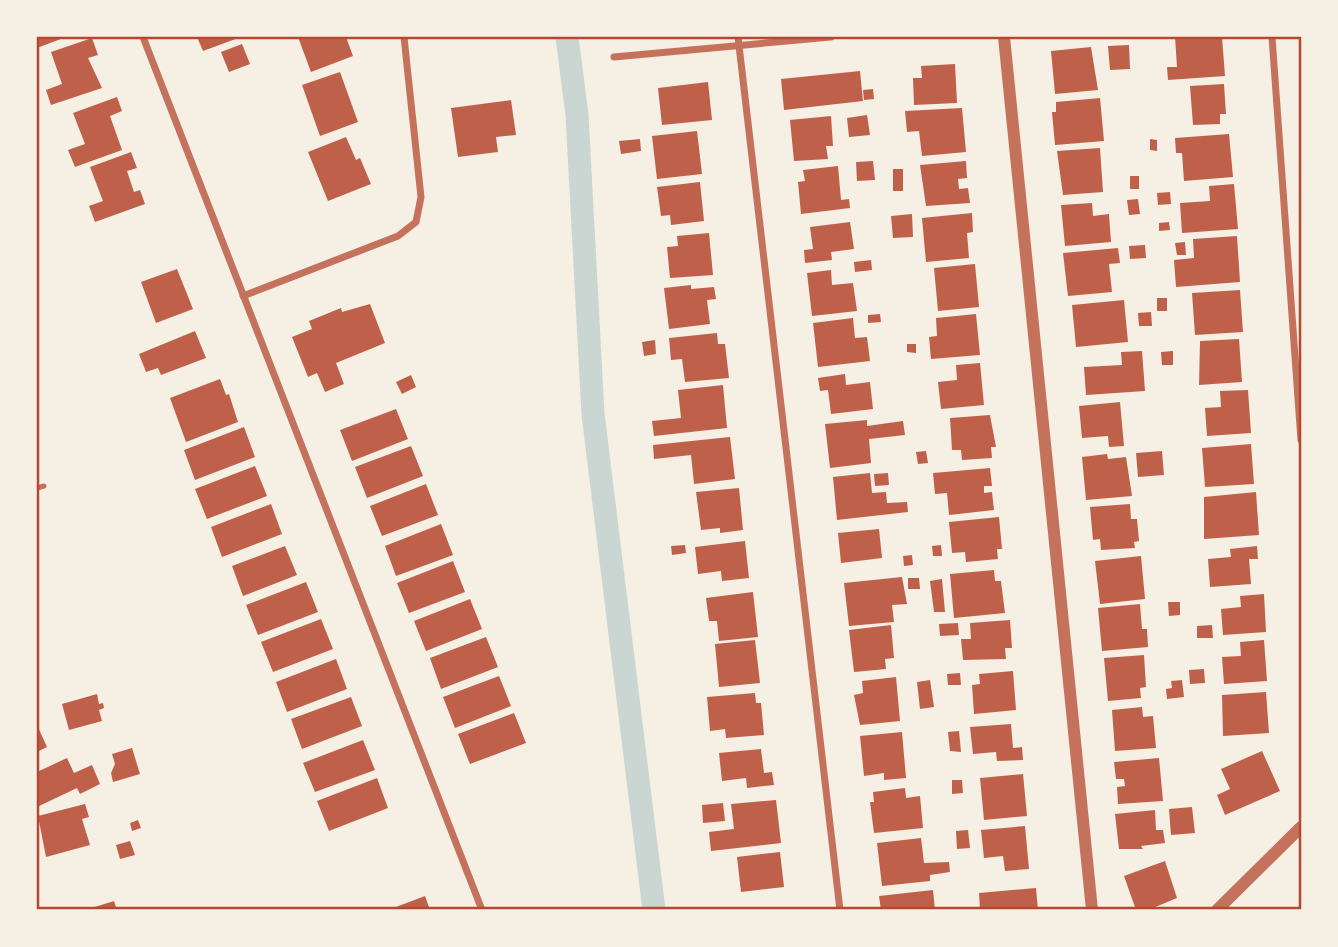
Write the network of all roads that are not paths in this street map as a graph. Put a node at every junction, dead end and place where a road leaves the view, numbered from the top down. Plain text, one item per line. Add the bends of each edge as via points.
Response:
1 (143, 37) edge
2 (404, 37) edge
3 (831, 37) edge
4 (1004, 37) edge
5 (1272, 37) edge
6 (738, 41) edge
7 (614, 57) dead end
8 (243, 296) junction
9 (1301, 440) edge
10 (44, 486) dead end
11 (37, 488) edge
12 (1301, 827) edge
13 (482, 910) edge
14 (840, 910) edge
15 (1092, 910) edge
16 (1217, 910) edge

1 - 8 street
2 - 8 street via 421,197 415,222 398,236
3 - 6 street
4 - 15 street
5 - 9 street
6 - 7 street
6 - 14 street
8 - 13 street
10 - 11 lane
12 - 16 street

